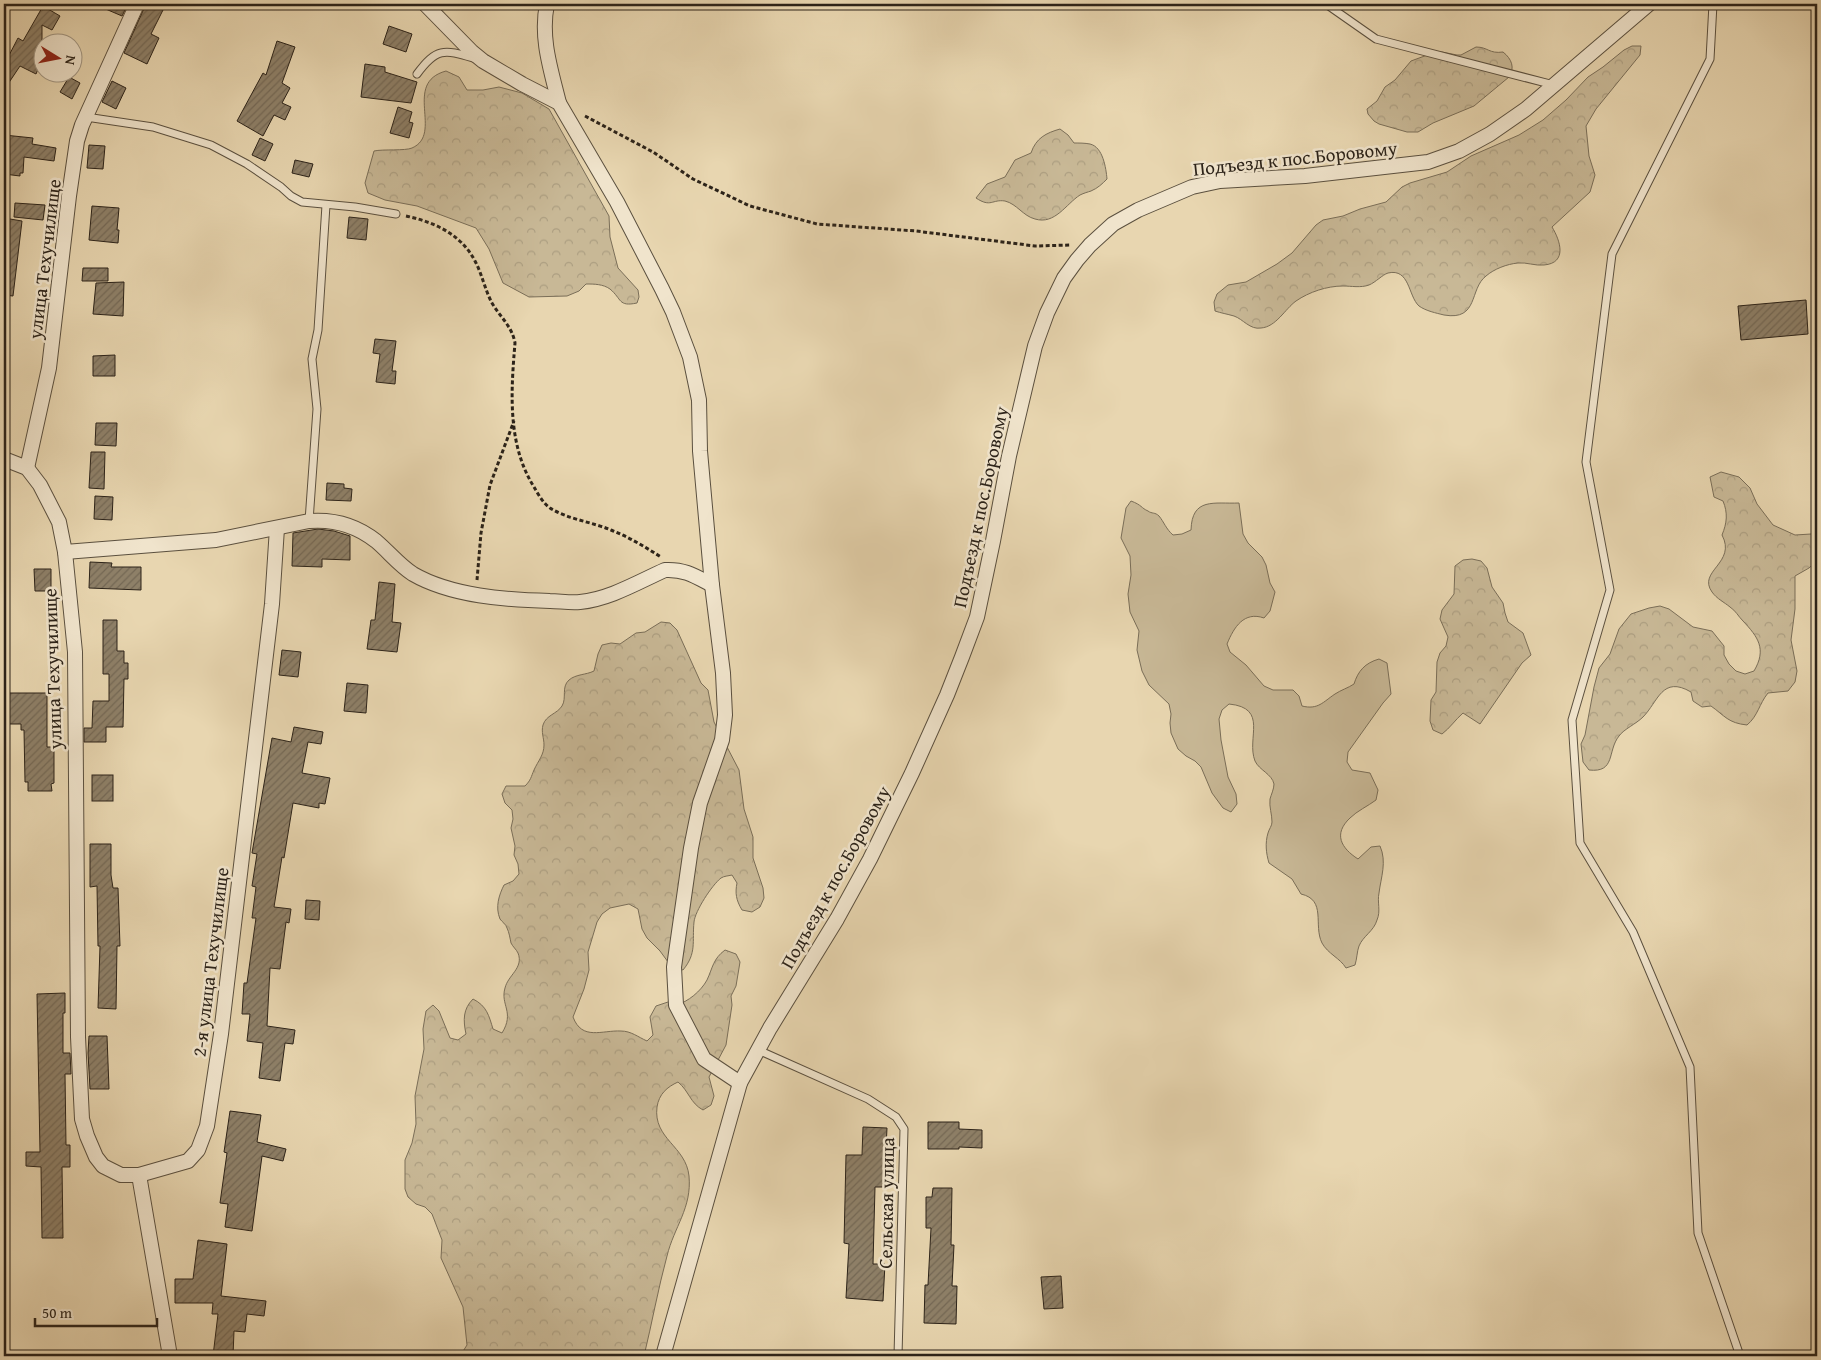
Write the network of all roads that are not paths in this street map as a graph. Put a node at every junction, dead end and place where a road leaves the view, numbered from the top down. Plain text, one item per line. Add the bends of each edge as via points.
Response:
1 (137, 4) edge
2 (426, 4) edge
3 (547, 4) edge
4 (1326, 4) edge
5 (1649, 4) edge
6 (1712, 4) edge
7 (483, 61) junction
8 (417, 74) dead end
9 (1554, 85) junction
10 (559, 103) junction
11 (86, 117) junction
12 (326, 205) junction
13 (396, 214) road end
14 (4, 460) edge
15 (27, 468) junction
16 (309, 521) junction
17 (277, 528) junction
18 (65, 552) junction
19 (712, 585) junction
20 (758, 1050) junction
21 (740, 1083) junction
22 (139, 1176) junction
23 (170, 1356) edge
24 (663, 1356) edge
25 (898, 1356) edge
26 (1740, 1356) edge

1 - 11 street, улица Техучилище
2 - 7 street
3 - 10 street via 544,37
4 - 9 lane via 1376,39
5 - 9 street, Подъезд к пос.Боровому
6 - 26 lane via 1710,59 1612,254 1586,462 1610,590 1572,720 1580,843 1633,932 1690,1067 1698,1233
7 - 8 lane via 441,52 429,58
7 - 10 street
9 - 20 street, Подъезд к пос.Боровому via 1490,134 1459,151 1428,162 1305,176 1220,181 1192,187 1113,224 1090,246 1064,278 1035,346 977,617 948,695 870,860
10 - 19 street via 617,202 662,289 690,357 699,400 700,452
11 - 12 lane via 153,126 203,142 247,164 296,199
11 - 15 street, улица Техучилище via 78,141 71,186 49,368
12 - 13 lane
12 - 16 lane via 318,330 312,359 318,409
14 - 15 street
15 - 18 street, улица Техучилище via 40,485 58,522
16 - 17 street
16 - 19 street via 339,521 353,526 375,540 400,566 438,586 462,593 580,602 608,596 672,569 685,571
17 - 18 street via 216,540
17 - 22 street, 2-я улица Техучилище via 272,604 221,1034 207,1126 198,1150 188,1161
18 - 22 street, улица Техучилище via 74,652 78,1037 82,1119 96,1158 103,1166 120,1175
19 - 21 street via 725,716 722,740 700,803 690,848 674,967 676,1005 704,1059
20 - 21 street, Подъезд к пос.Боровому
20 - 25 lane, Сельская улица via 868,1098 896,1117 904,1129
21 - 24 street, Подъезд к пос.Боровому
22 - 23 street

